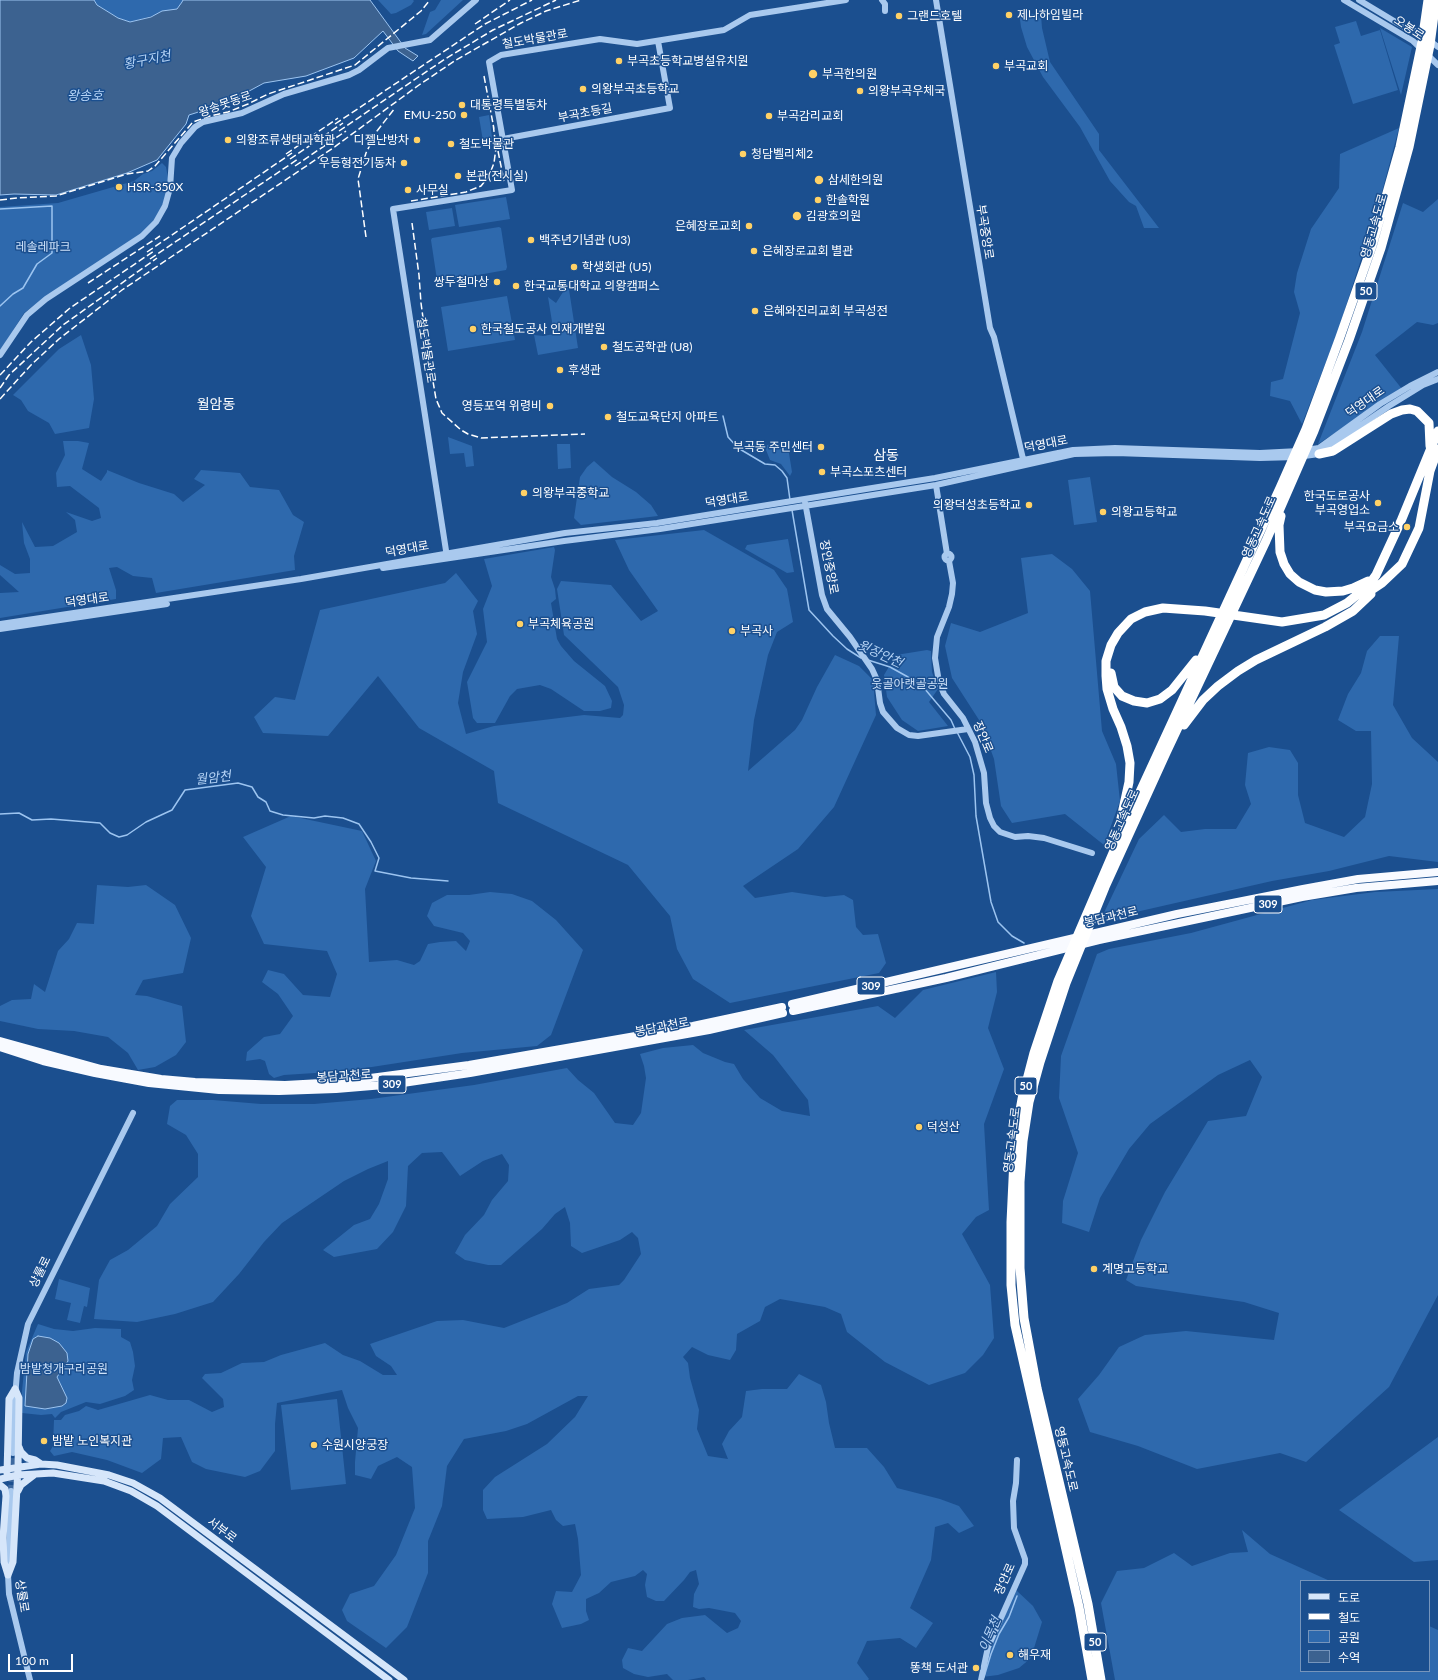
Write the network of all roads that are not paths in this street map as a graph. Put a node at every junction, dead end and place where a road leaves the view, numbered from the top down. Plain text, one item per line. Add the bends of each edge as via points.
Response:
1 (476, 0) edge
2 (846, 0) edge
3 (882, 0) edge
4 (936, 0) edge
5 (1344, 0) edge
6 (1359, 0) edge
7 (1428, 0) edge
8 (1436, 0) edge
9 (886, 11) dead end
10 (658, 41) junction
11 (1438, 47) edge
12 (1438, 65) edge
13 (1412, 109) junction
14 (503, 139) junction
15 (0, 355) edge
16 (1438, 372) edge
17 (1438, 380) edge
18 (1438, 431) edge
19 (1434, 450) edge
20 (1319, 454) junction
21 (1024, 462) junction
22 (936, 485) junction
23 (1284, 489) junction
24 (801, 499) junction
25 (788, 504) junction
26 (803, 506) junction
27 (447, 556) junction
28 (1376, 575) junction
29 (1382, 583) junction
30 (0, 624) edge
31 (0, 629) edge
32 (1211, 646) junction
33 (966, 730) junction
34 (1166, 752) junction
35 (1092, 853) dead end
36 (1438, 872) edge
37 (1102, 879) junction
38 (1438, 881) edge
39 (783, 1010) dead end
40 (0, 1037) edge
41 (0, 1041) edge
42 (0, 1047) edge
43 (17, 1050) junction
44 (0, 1051) edge
45 (132, 1113) dead end
46 (15, 1389) junction
47 (18, 1444) junction
48 (13, 1453) tunnel mouth
49 (1016, 1460) dead end
50 (41, 1464) junction
51 (18, 1471) junction
52 (5, 1472) edge
53 (37, 1474) junction
54 (0, 1479) edge
55 (0, 1484) edge
56 (14, 1492) junction
57 (8, 1575) junction
58 (1084, 1606) junction
59 (30, 1680) edge
60 (389, 1680) edge
61 (404, 1680) edge
62 (981, 1680) edge
63 (1092, 1680) edge
64 (1101, 1680) edge

1 - 15 street, 왕송못동로 via 430,40 385,50 349,75 284,94 242,113 203,122 195,127 172,158 166,206 156,222 142,236 46,299 27,315
2 - 10 street, 철도박물관로 via 750,15 724,30
3 - 9 street
4 - 21 street, 부곡중앙로 via 990,328
5 - 12 street, 오봉로 via 1413,42
6 - 11 street, 오봉로 via 1404,27 1420,33
7 - 13 highway, 영동고속도로 / 50
8 - 13 highway, 영동고속도로 / 50 via 1423,81
10 - 14 street, 부곡초등길 via 670,108
10 - 14 street, 철도박물관로 via 637,44 600,39 501,55 489,62
13 - 23 highway, 영동고속도로 / 50 via 1381,248 1349,340
14 - 27 street, 철도박물관로 via 512,190 393,209
16 - 21 street, 덕영대로 via 1380,404 1319,448 1299,452 1260,453 1115,448 1073,450
17 - 20 street, 덕영대로 via 1423,385 1389,406
18 - 19 highway
19 - 20 highway via 1429,423 1417,411 1410,409 1391,414 1333,451
19 - 28 highway
19 - 29 highway via 1419,528 1402,564
20 - 21 street, 덕영대로 via 1260,458 1116,453 1081,454
21 - 22 street, 덕영대로
21 - 24 street, 덕영대로
22 - 26 street, 덕영대로
22 - 33 street, 장안로 via 953,583 950,607 937,637 935,658 944,694 963,718
23 - 28 highway via 1278,525 1280,552 1290,574 1299,582 1321,591 1343,591 1364,584
23 - 32 highway, 영동고속도로 / 50
24 - 25 street, 덕영대로
24 - 26 street, 장안중앙로
25 - 26 street, 덕영대로
25 - 27 street, 덕영대로 via 565,533
26 - 33 street, 장안중앙로 via 827,609 872,669 877,680 883,712 903,733 918,736
27 - 30 street, 덕영대로
27 - 31 street, 덕영대로
28 - 37 highway via 1368,586 1347,603 1324,615 1282,622 1163,608 1145,612 1131,619 1118,632 1106,661 1107,689 1127,746 1130,782 1124,811
29 - 32 highway via 1327,618 1290,625 1176,613 1147,615 1130,626 1115,646 1111,661 1114,687 1122,696 1134,701 1147,703 1160,699 1172,690
29 - 34 highway via 1353,611 1256,660 1218,686 1190,716
32 - 34 highway, 영동고속도로 / 50
32 - 37 highway, 영동고속도로 / 50
33 - 35 street, 장안로 via 976,742 986,783 986,803 990,818 1000,832 1015,837 1044,838
34 - 58 highway, 영동고속도로 / 50 via 1066,983 1029,1102 1023,1141 1019,1222 1024,1318 1037,1388 1076,1552
36 - 38 highway, 봉담과천로 / 309 via 1358,879 1303,888 1102,931 793,1008 946,978 1099,940 1302,897 1356,888
37 - 58 highway, 영동고속도로 / 50 via 1058,981 1034,1053 1014,1144 1011,1222 1011,1285 1015,1325 1067,1554
39 - 43 highway, 봉담과천로 / 309 via 702,1031 470,1073 396,1084 279,1092 188,1088 95,1073 43,1061
40 - 43 highway
41 - 43 highway, 봉담과천로 / 309
42 - 43 highway, 봉담과천로 / 309
43 - 44 highway
45 - 46 street, 상률로 via 28,1324
46 - 47 main road via 19,1398
46 - 48 street, 상률로
46 - 52 main road via 9,1399
47 - 50 main road via 27,1458
47 - 51 main road
49 - 62 street, 장안로 via 1014,1528 1025,1559 988,1646
50 - 51 main road, 서부로
50 - 61 main road, 서부로 via 109,1475 133,1483 160,1498
51 - 52 main road, 서부로
51 - 53 main road, 서부로
51 - 56 main road
52 - 54 main road, 서부로
53 - 56 main road via 26,1479
53 - 60 main road, 서부로 via 53,1473 104,1481 131,1491 157,1506
55 - 57 main road via 5,1489 6,1496 3,1538 4,1562
56 - 57 main road via 13,1562
57 - 59 street, 상률로 via 9,1594
58 - 63 highway, 영동고속도로 / 50
58 - 64 highway, 영동고속도로 / 50

